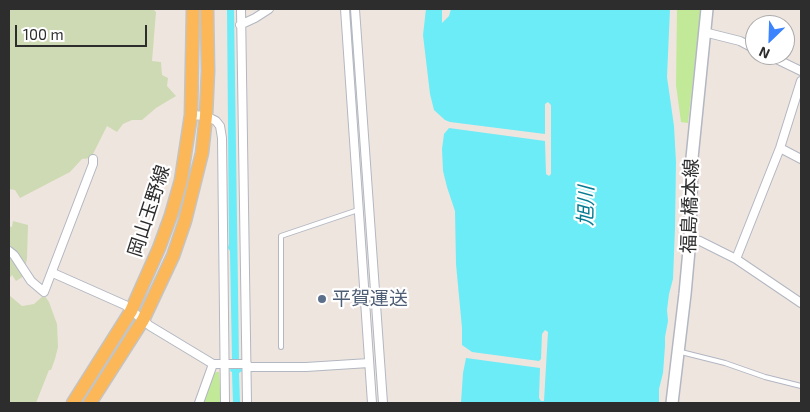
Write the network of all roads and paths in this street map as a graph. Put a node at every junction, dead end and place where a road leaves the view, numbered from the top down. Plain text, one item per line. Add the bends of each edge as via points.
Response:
1 (193, 9) edge
2 (207, 9) edge
3 (241, 9) edge
4 (269, 9) edge
5 (344, 9) edge
6 (355, 9) edge
7 (708, 9) edge
8 (240, 25) junction
9 (704, 32) junction
10 (745, 43) edge
11 (789, 65) edge
12 (801, 71) edge
13 (801, 82) edge
14 (191, 114) junction
15 (206, 116) junction
16 (780, 148) junction
17 (93, 158) dead end
18 (801, 158) edge
19 (358, 210) junction
20 (690, 239) junction
21 (9, 251) edge
22 (736, 259) junction
23 (53, 272) junction
24 (801, 303) edge
25 (131, 311) junction
26 (143, 320) junction
27 (281, 347) dead end
28 (679, 351) junction
29 (369, 363) junction
30 (213, 364) junction
31 (227, 364) junction
32 (245, 365) junction
33 (801, 386) edge
34 (73, 403) edge
35 (90, 403) edge
36 (199, 403) edge
37 (225, 403) edge
38 (247, 403) edge
39 (372, 403) edge
40 (383, 403) edge
41 (672, 403) edge

1 - 14 main road, 岡山玉野線
2 - 15 main road, 岡山玉野線
3 - 8 street
4 - 8 street
5 - 19 street
6 - 40 street
7 - 9 main road, 福島橋本線
8 - 32 street
9 - 10 street
9 - 20 main road, 福島橋本線 via 692,158
11 - 12 street
13 - 16 street
14 - 15 street
14 - 25 main road, 岡山玉野線 via 181,180 171,215 160,248
15 - 26 main road, 岡山玉野線 via 200,161 185,221 173,256
15 - 31 street via 216,120 222,138
16 - 18 street
16 - 22 street
17 - 23 street
19 - 27 lane via 281,236
19 - 29 street
20 - 22 street
20 - 28 main road, 福島橋本線
21 - 23 street via 31,281 44,292
22 - 24 street
23 - 25 street
25 - 26 street
25 - 34 main road, 岡山玉野線
26 - 30 street
26 - 35 main road, 岡山玉野線
28 - 33 lane
28 - 41 main road, 福島橋本線
29 - 32 street via 306,367
29 - 39 street
30 - 31 street
30 - 36 street
31 - 32 street
31 - 37 street
32 - 38 street

